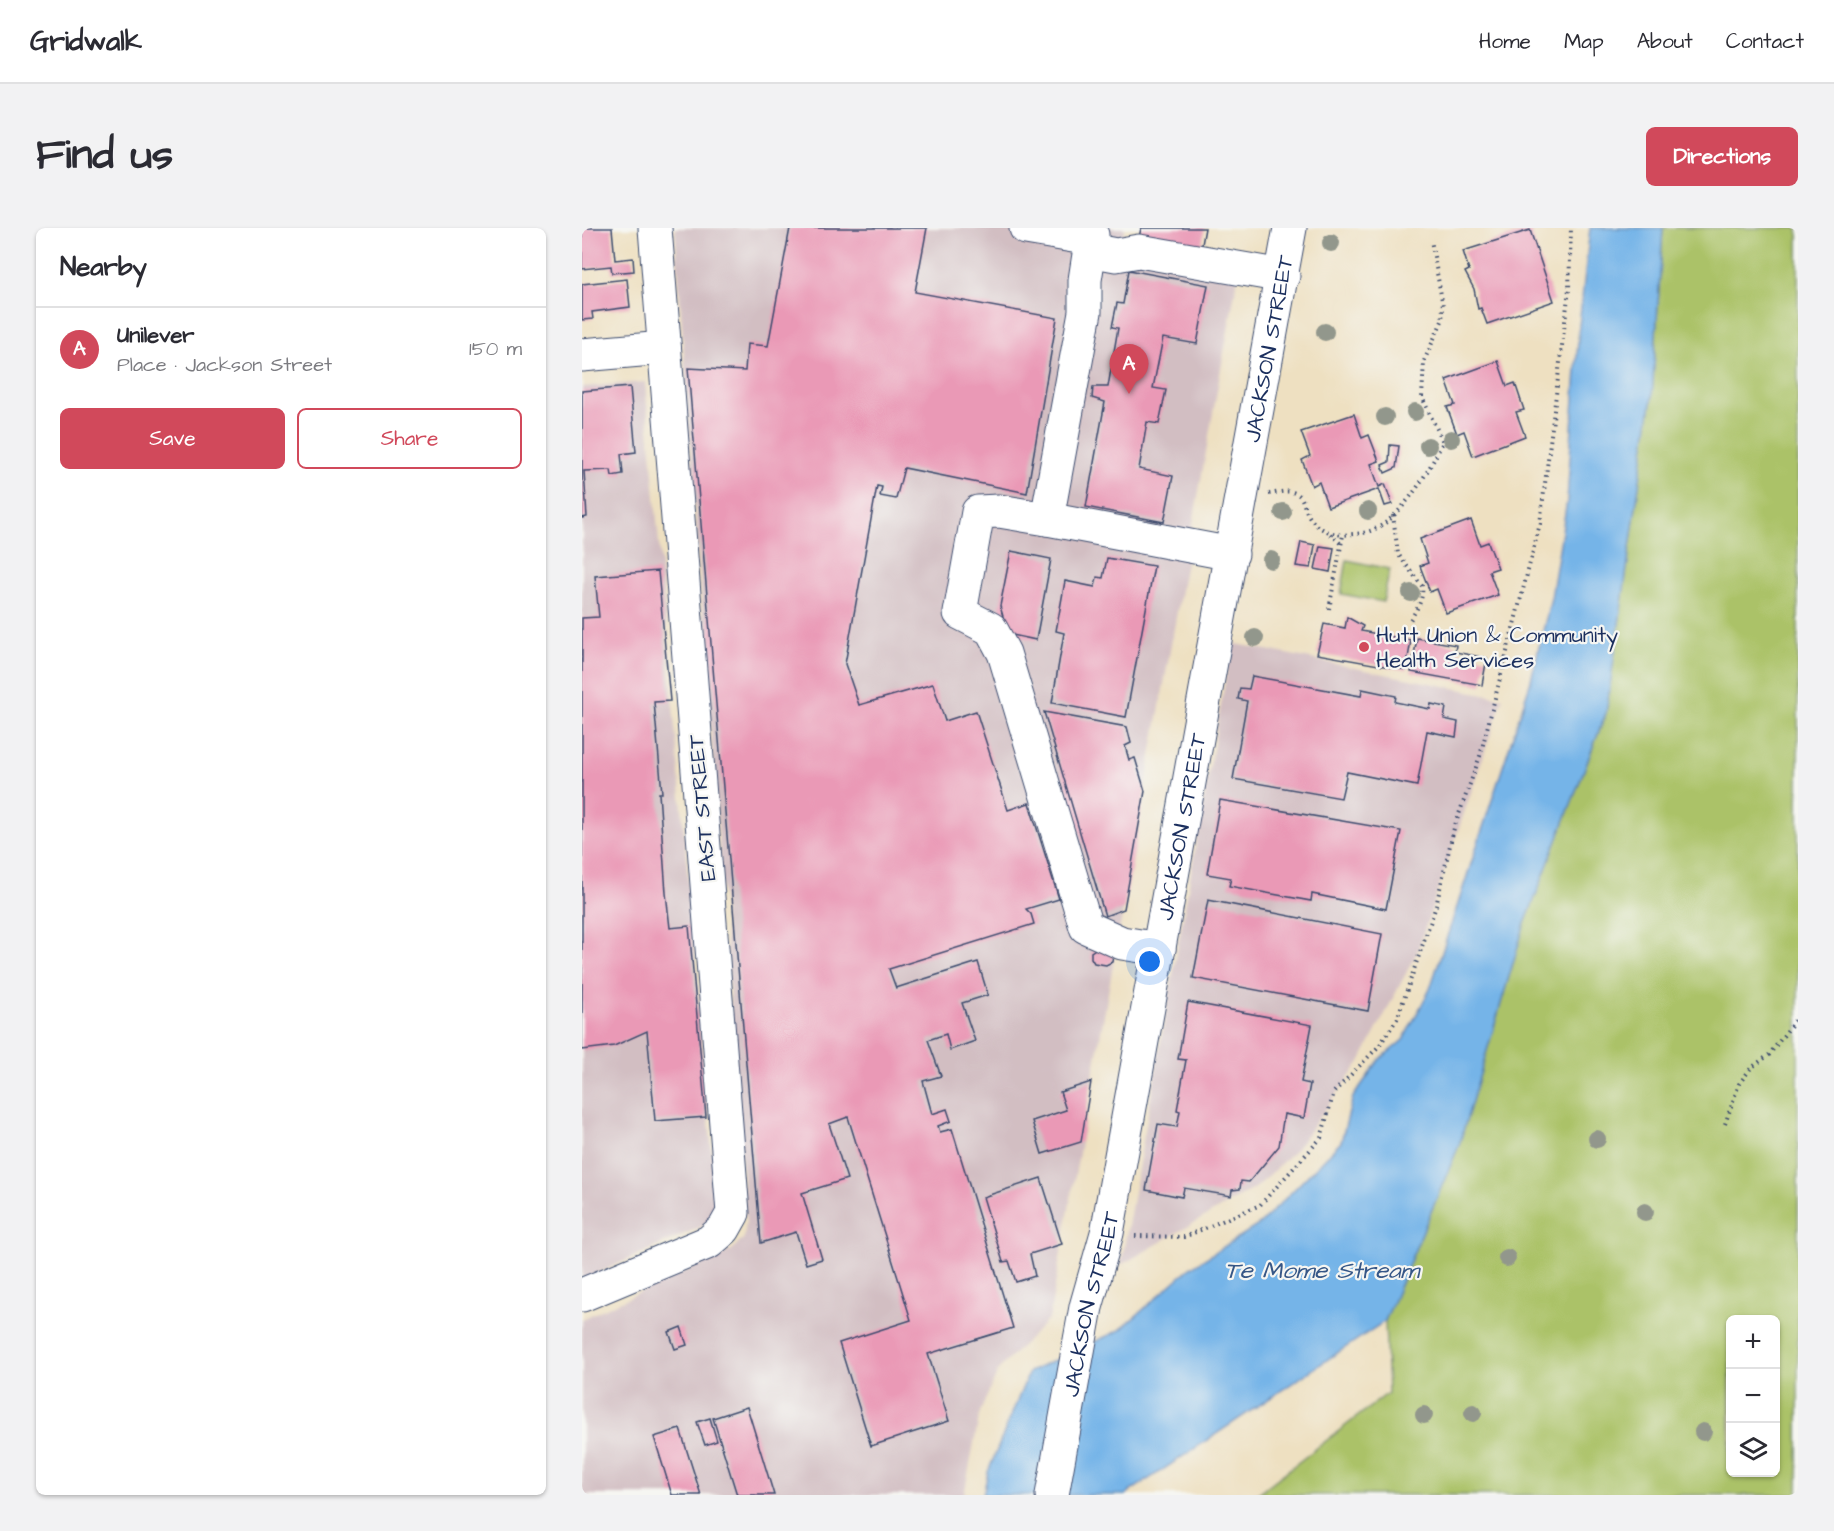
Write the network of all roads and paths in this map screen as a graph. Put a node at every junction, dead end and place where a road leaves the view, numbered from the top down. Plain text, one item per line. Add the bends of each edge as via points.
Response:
1 (655, 228) edge
2 (1026, 228) edge
3 (1290, 228) edge
4 (1571, 228) edge
5 (1431, 240) dead end
6 (1091, 242) junction
7 (1283, 276) junction
8 (664, 348) junction
9 (582, 356) edge
10 (1242, 498) junction
11 (1393, 514) junction
12 (1047, 519) junction
13 (1330, 534) junction
14 (1343, 535) junction
15 (1341, 544) junction
16 (1232, 554) junction
17 (1329, 609) dead end
18 (1410, 620) dead end
19 (1159, 949) junction
20 (1798, 1016) edge
21 (1725, 1124) dead end
22 (1107, 1233) junction
23 (582, 1295) edge
24 (1052, 1495) edge

1 - 8 street, EAST STREET
2 - 6 street
3 - 7 street, JACKSON STREET
4 - 22 path via 1569,289 1540,524 1480,756 1454,828 1433,917 1397,1019 1379,1046 1334,1092 1321,1138 1260,1205 1184,1237
5 - 11 path via 1443,306 1442,321 1424,361 1422,397 1443,442 1409,497
6 - 7 street via 1116,255 1139,250
6 - 12 street via 1085,312
7 - 10 street, JACKSON STREET
8 - 9 street
8 - 23 street, EAST STREET via 733,1213 724,1229 709,1242
10 - 13 path via 1296,493 1309,517
10 - 16 street, JACKSON STREET
11 - 14 path via 1372,531
11 - 18 path via 1398,554 1422,585 1420,603
12 - 16 street
12 - 19 street via 999,511 978,512 960,613 991,630 1004,653 1086,927 1122,943
13 - 14 path
13 - 15 path
14 - 15 path
15 - 17 path
16 - 19 street, JACKSON STREET
19 - 22 street, JACKSON STREET
20 - 21 path via 1769,1055 1738,1084
22 - 24 street, JACKSON STREET via 1086,1307

